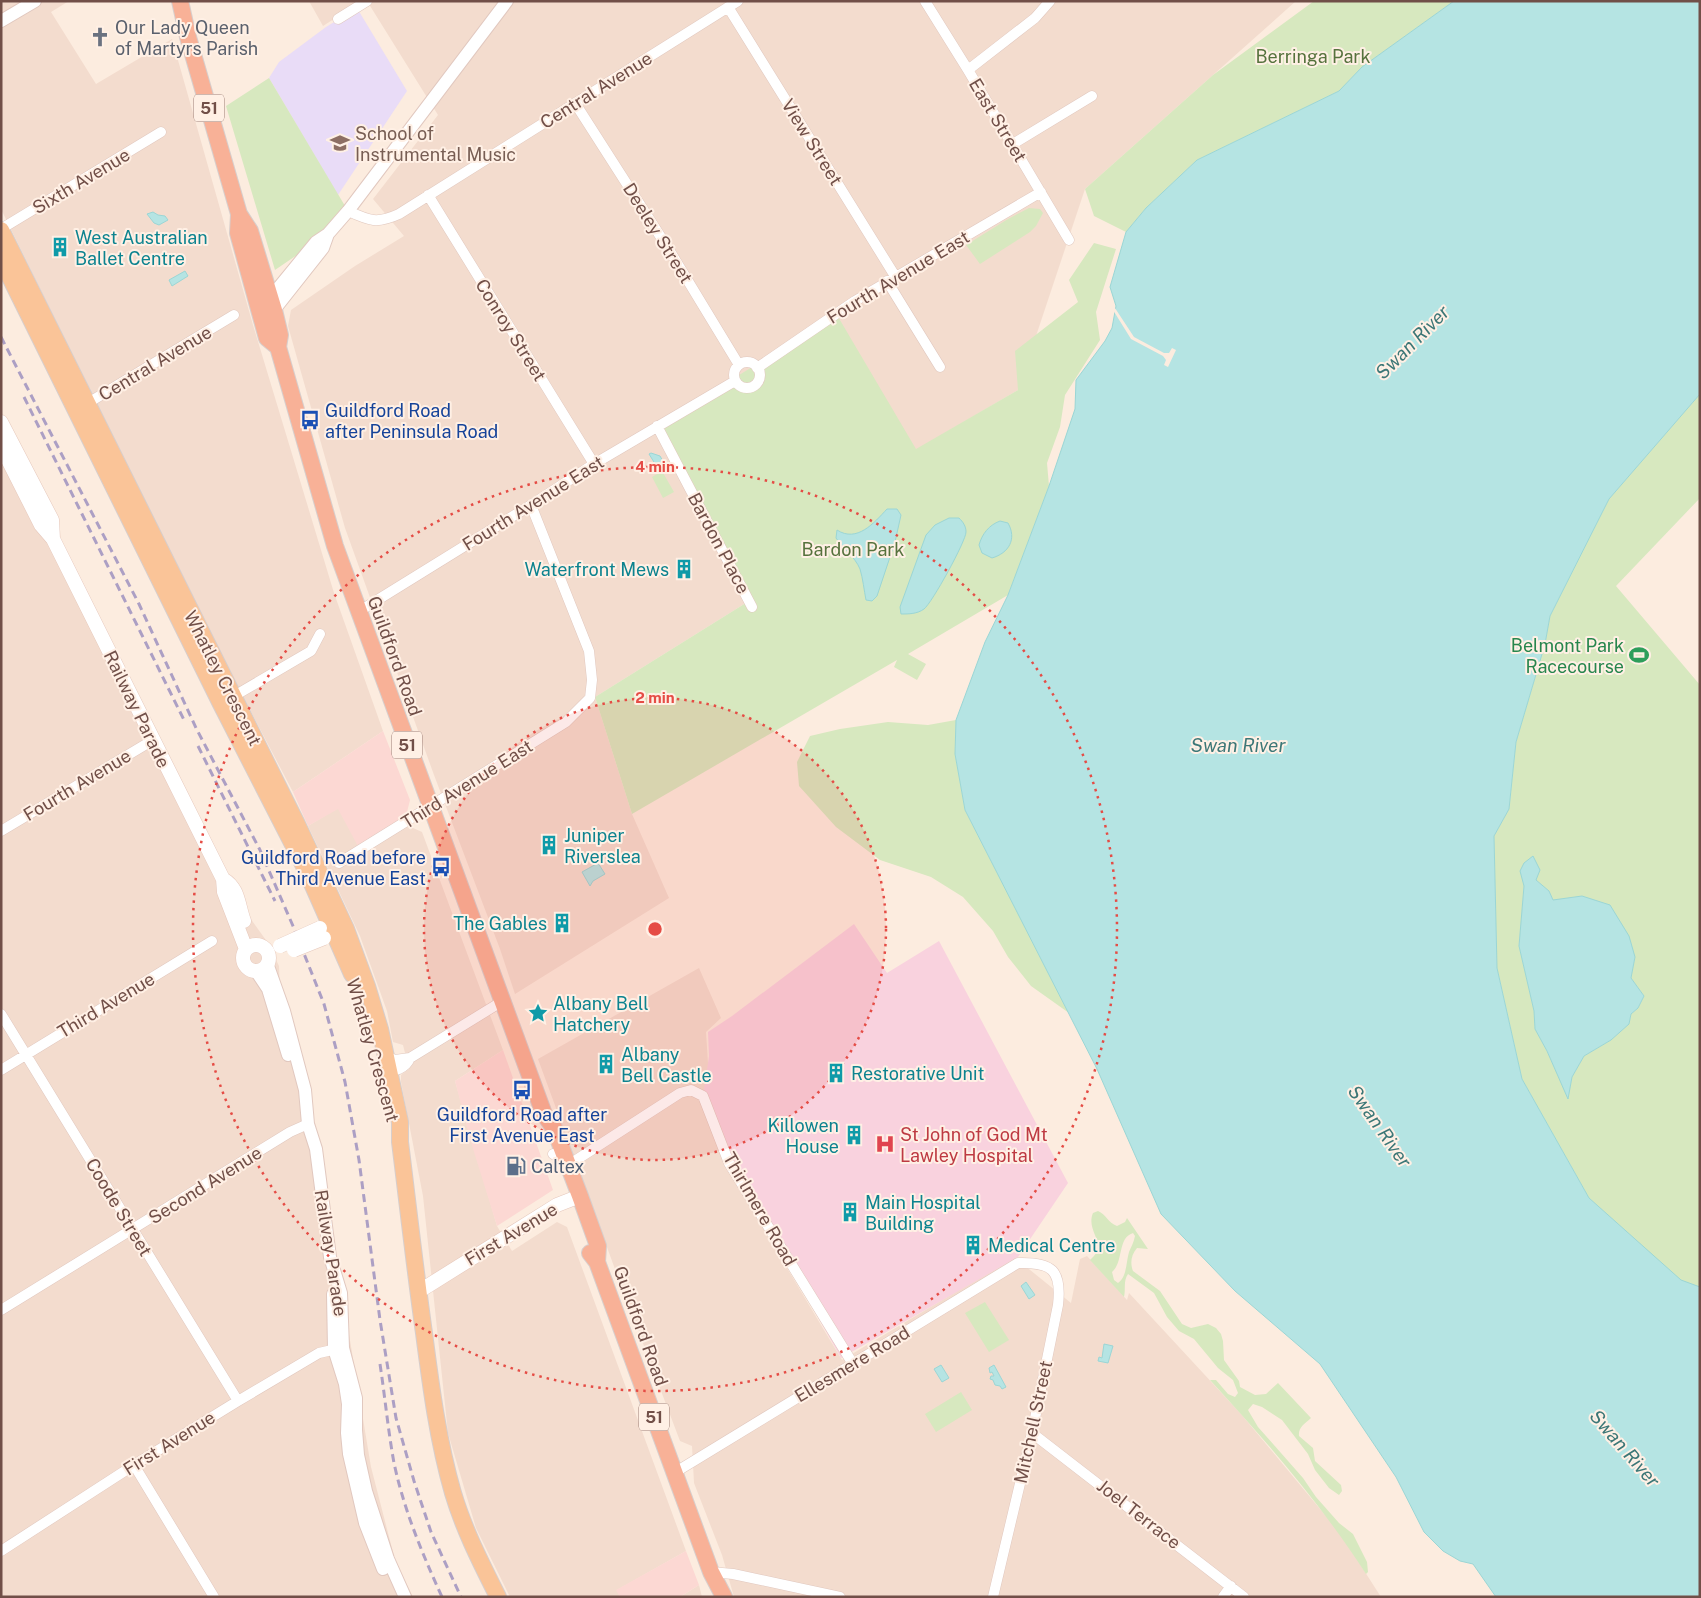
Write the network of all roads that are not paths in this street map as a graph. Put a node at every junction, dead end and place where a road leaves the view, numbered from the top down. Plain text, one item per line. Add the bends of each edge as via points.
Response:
1 (35, 1) edge
2 (180, 1) edge
3 (367, 1) edge
4 (508, 1) edge
5 (738, 1) edge
6 (925, 1) edge
7 (1050, 1) edge
8 (728, 7) junction
9 (338, 19) dead end
10 (1, 21) edge
11 (968, 70) junction
12 (1092, 96) dead end
13 (575, 103) junction
14 (161, 132) dead end
15 (1012, 144) junction
16 (1041, 192) junction
17 (428, 195) junction
18 (348, 211) junction
19 (239, 214) junction
20 (1, 230) edge
21 (1069, 240) dead end
22 (1, 259) edge
23 (891, 279) junction
24 (269, 309) junction
25 (234, 315) dead end
26 (739, 365) junction
27 (940, 367) dead end
28 (757, 368) junction
29 (735, 381) junction
30 (81, 407) junction
31 (1, 422) edge
32 (657, 426) junction
33 (6, 453) edge
34 (594, 464) junction
35 (531, 505) junction
36 (752, 607) dead end
37 (358, 612) junction
38 (320, 634) dead end
39 (227, 700) junction
40 (153, 740) junction
41 (430, 807) junction
42 (1, 831) edge
43 (339, 863) dead end
44 (333, 929) junction
45 (212, 941) dead end
46 (266, 955) junction
47 (502, 1002) junction
48 (1, 1014) edge
49 (26, 1054) junction
50 (410, 1058) junction
51 (386, 1065) junction
52 (1, 1070) edge
53 (304, 1126) junction
54 (560, 1158) junction
55 (575, 1198) junction
56 (132, 1229) junction
57 (1032, 1262) joint
58 (418, 1292) junction
59 (1, 1310) edge
60 (338, 1348) junction
61 (853, 1364) junction
62 (238, 1401) junction
63 (1032, 1433) junction
64 (134, 1465) junction
65 (674, 1473) junction
66 (1, 1551) edge
67 (711, 1572) junction
68 (1231, 1586) junction
69 (214, 1597) edge
70 (396, 1597) edge
71 (405, 1597) edge
72 (498, 1597) edge
73 (716, 1597) edge
74 (724, 1597) edge
75 (840, 1597) edge
76 (993, 1597) edge
77 (1223, 1597) edge
78 (1244, 1597) edge

1 - 10 street
2 - 19 highway, Guildford Road / 51
3 - 9 street
4 - 18 street
5 - 8 street, Central Avenue
6 - 11 street, East Street
7 - 11 street via 1035,18
8 - 13 street, Central Avenue
8 - 23 street, View Street
11 - 15 street, East Street
12 - 15 street
13 - 17 street, Central Avenue
13 - 26 street, Deeley Street
14 - 20 street, Sixth Avenue
15 - 16 street, East Street
16 - 21 street, East Street
16 - 23 street, Fourth Avenue East
17 - 18 street, Central Avenue via 386,220 370,221
17 - 34 street, Conroy Street
18 - 24 street via 328,234 316,242
19 - 24 highway, Guildford Road / 51 via 250,231
19 - 24 highway, Guildford Road / 51 via 238,233
20 - 30 main road, Whatley Crescent
22 - 30 main road, Whatley Crescent
23 - 27 street, View Street
23 - 28 street, Fourth Avenue East
24 - 37 highway, Guildford Road / 51 via 267,338 278,347 335,546
25 - 30 street, Central Avenue
26 - 28 street via 747,362
26 - 29 street via 735,370
28 - 29 street via 760,375 755,385 744,388
29 - 32 street, Fourth Avenue East
30 - 39 main road, Whatley Crescent
31 - 33 main road, Railway Parade
32 - 34 street, Fourth Avenue East
32 - 36 street, Bardon Place
33 - 40 main road, Railway Parade via 41,525 53,538
34 - 35 street, Fourth Avenue East
35 - 37 street, Fourth Avenue East
35 - 41 street, Third Avenue East via 589,651 590,698 566,722
37 - 41 highway, Guildford Road / 51
38 - 39 street via 311,651
39 - 44 main road, Whatley Crescent via 296,822
40 - 42 street, Fourth Avenue
40 - 46 main road, Railway Parade via 223,879 231,883 243,918
41 - 43 street, Third Avenue East
41 - 47 highway, Guildford Road / 51
44 - 46 main road, bridge
44 - 51 main road, Whatley Crescent
45 - 49 street, Third Avenue
46 - 53 street, Railway Parade via 305,1090
47 - 50 street
47 - 54 highway, Guildford Road / 51 via 544,1114 545,1132
48 - 49 street, Coode Street
49 - 52 street, Third Avenue
49 - 56 street, Coode Street
50 - 51 street
50 - 51 street via 407,1064
51 - 58 main road, Whatley Crescent via 400,1122
53 - 56 street, Second Avenue
53 - 60 street, Railway Parade via 316,1150 330,1257 341,1293
54 - 55 highway, Guildford Road / 51
54 - 61 street, Thirlmere Road via 573,1162 680,1093 691,1090 703,1096 729,1163
55 - 58 main road, First Avenue via 557,1205
55 - 65 highway, Guildford Road / 51 via 588,1250 597,1262
56 - 59 street, Second Avenue
56 - 62 street, Coode Street
57 - 61 street, Ellesmere Road via 1018,1263
57 - 63 street, Mitchell Street via 1046,1266 1056,1274 1060,1287
58 - 72 main road, Whatley Crescent via 432,1397 453,1493 473,1548
60 - 62 street, First Avenue via 319,1353
60 - 70 street, Railway Parade via 347,1397 349,1454 362,1514
60 - 71 street, Railway Parade via 356,1398 358,1455 366,1491 388,1559
61 - 65 street, Ellesmere Road
62 - 64 street, First Avenue
63 - 68 street, Joel Terrace
63 - 76 street, Mitchell Street
64 - 66 street, First Avenue
64 - 69 street
65 - 67 highway, Guildford Road / 51
67 - 73 highway, Guildford Road / 51
67 - 74 highway, Guildford Road / 51
67 - 75 street
68 - 77 street
68 - 78 street, Joel Terrace

